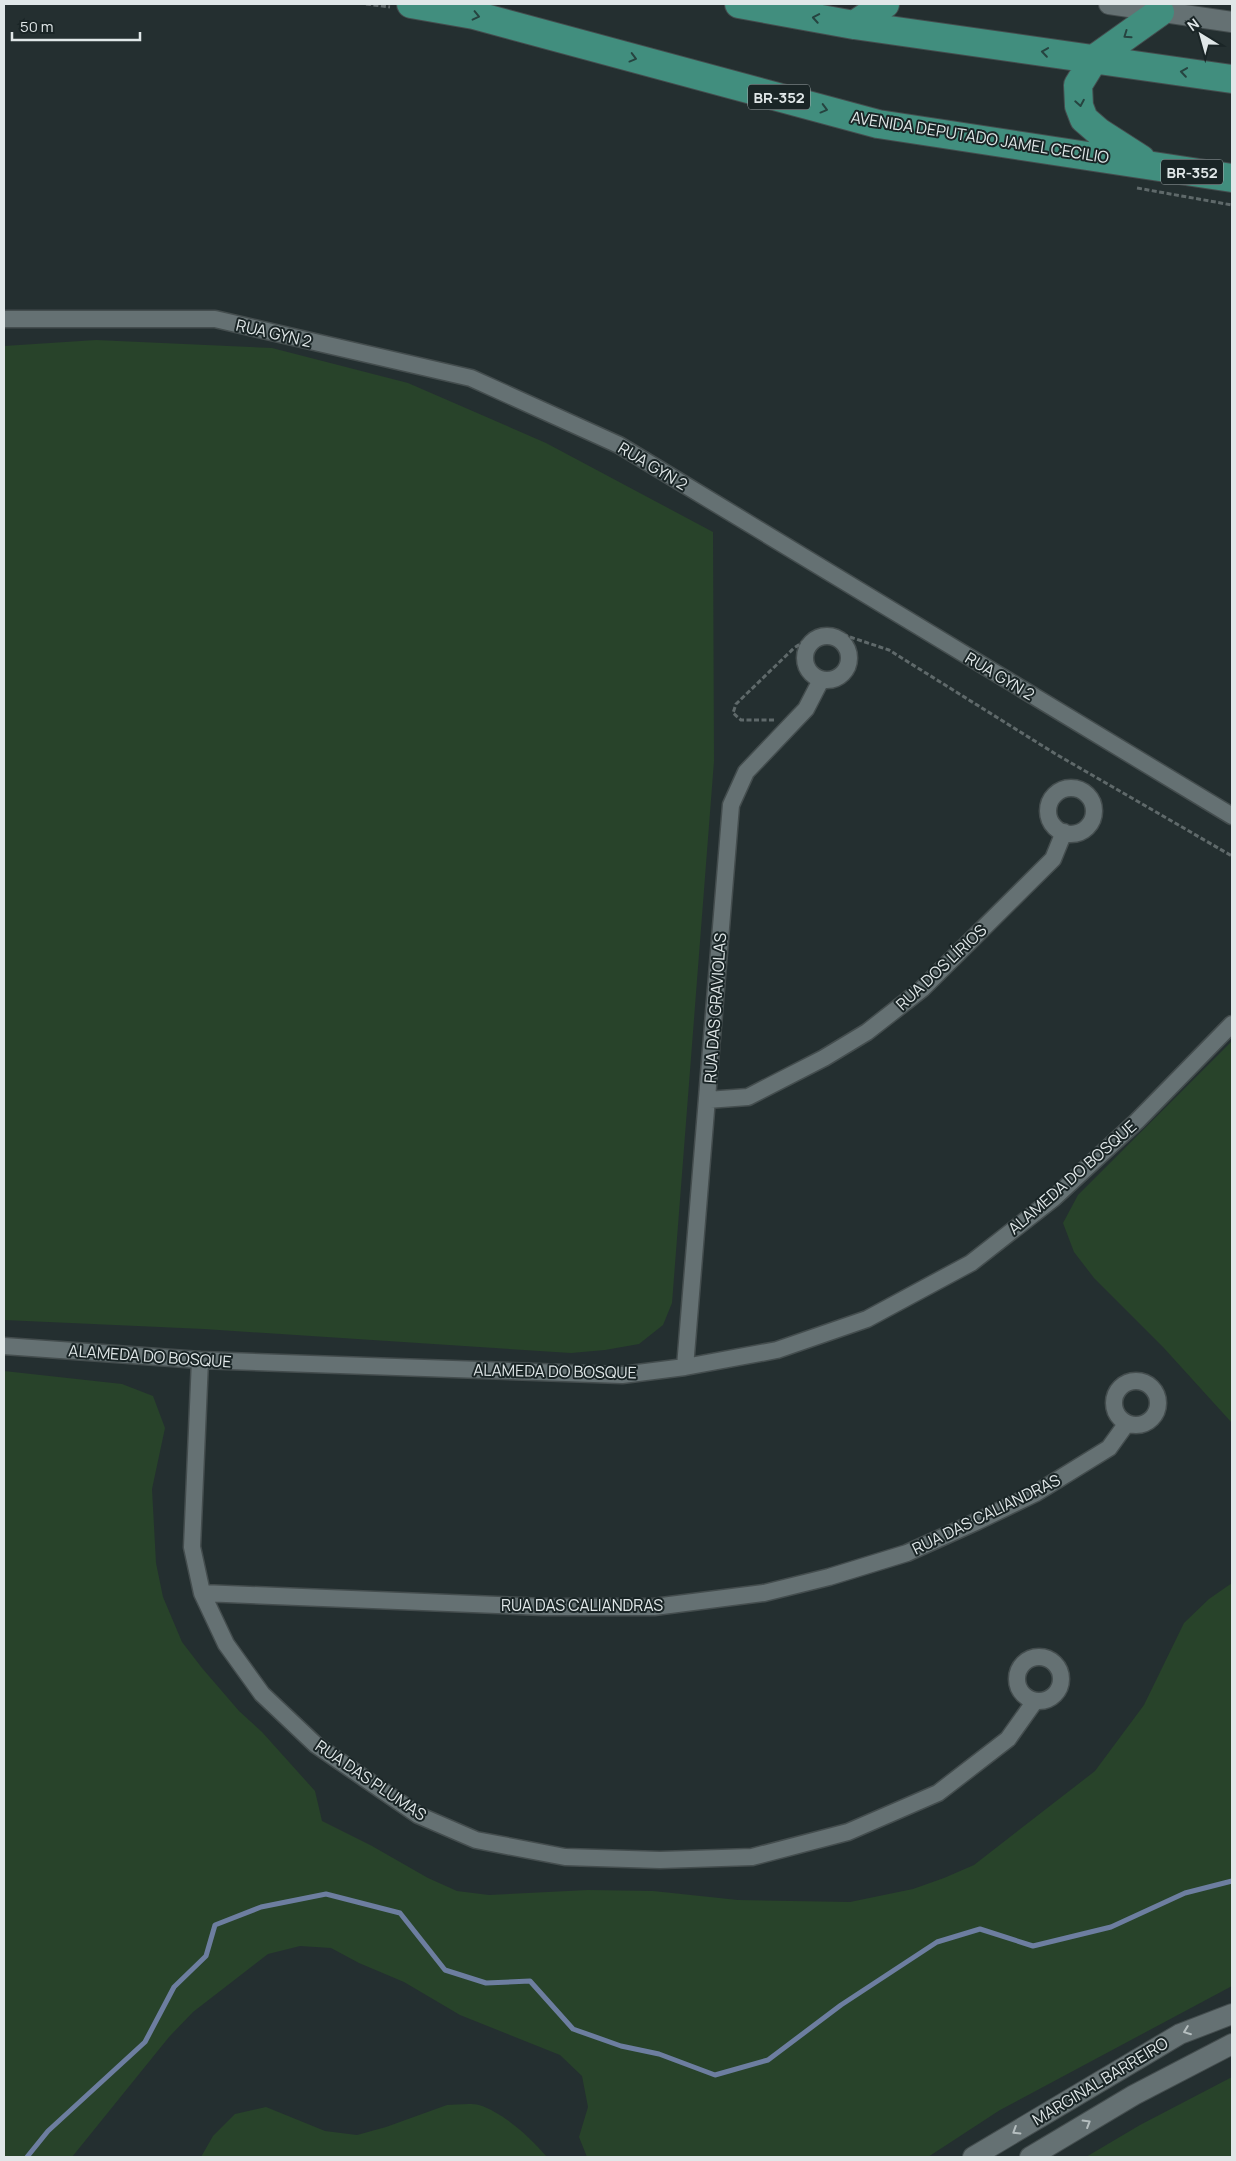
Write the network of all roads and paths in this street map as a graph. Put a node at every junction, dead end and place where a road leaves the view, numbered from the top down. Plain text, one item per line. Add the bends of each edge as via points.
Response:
1 (411, 4) edge
2 (739, 4) edge
3 (884, 4) edge
4 (1109, 4) edge
5 (1160, 12) junction
6 (1232, 22) edge
7 (854, 25) junction
8 (1094, 59) junction
9 (1232, 79) edge
10 (1151, 165) junction
11 (1232, 178) edge
12 (4, 319) edge
13 (822, 680) dead end
14 (796, 719) junction
15 (1232, 816) edge
16 (1064, 832) dead end
17 (1232, 856) edge
18 (1232, 1024) edge
19 (708, 1100) junction
20 (4, 1346) edge
21 (200, 1360) junction
22 (685, 1367) junction
23 (1127, 1423) dead end
24 (202, 1593) junction
25 (1035, 1701) dead end
26 (1232, 2014) edge
27 (1232, 2044) edge
28 (973, 2157) edge
29 (1030, 2157) edge

1 -> 10 highway, AVENIDA DEPUTADO JAMEL CECILIO / BR-352 via 474,15 878,124
7 -> 2 highway
3 - 7 highway
4 - 5 street
5 - 6 street
5 -> 8 highway
8 -> 7 highway
9 -> 8 highway
8 -> 10 highway via 1078,85 1079,106 1084,118 1099,132
10 - 11 highway, AVENIDA DEPUTADO JAMEL CECILIO / BR-352
12 - 15 street, RUA GYN 2 via 215,319 472,378 618,445
13 - 14 street, RUA DAS GRAVIOLAS via 806,709
14 - 17 path via 741,720 733,713 736,704 794,648 819,632 842,634 889,650 1054,753
14 - 19 street, RUA DAS GRAVIOLAS via 746,772 730,805
16 - 19 street, RUA DOS LÍRIOS via 1053,858 922,989 867,1032 748,1097
18 - 22 street, ALAMEDA DO BOSQUE via 1137,1121 1054,1198 971,1263 867,1319 777,1350
19 - 22 street, RUA DAS GRAVIOLAS
20 - 21 street, ALAMEDA DO BOSQUE
21 - 22 street, ALAMEDA DO BOSQUE via 622,1375
21 - 24 street, RUA DAS PLUMAS via 192,1547
23 - 24 street, RUA DAS CALIANDRAS via 1109,1448 1036,1492 978,1521 907,1553 764,1593 654,1608
24 - 25 street, RUA DAS PLUMAS via 226,1644 262,1694 316,1745 418,1815 476,1840 565,1857 660,1860 752,1857 848,1832 938,1793 1008,1739
26 -> 28 street, MARGINAL BARREIRO via 1180,2034
29 -> 27 street, MARGINAL BARREIRO via 1134,2095

